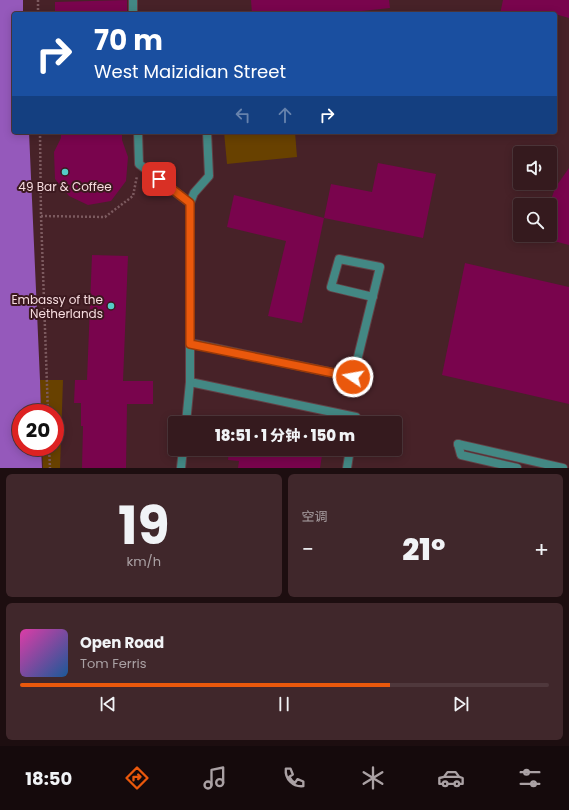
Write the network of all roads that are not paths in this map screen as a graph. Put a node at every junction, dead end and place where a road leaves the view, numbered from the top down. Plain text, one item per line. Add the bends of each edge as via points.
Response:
1 (132, 0) edge
2 (133, 12) edge
3 (138, 134) edge
4 (207, 134) edge
5 (190, 203) junction
6 (373, 296) junction
7 (190, 344) junction
8 (190, 382) junction
9 (187, 416) edge
10 (351, 416) edge
11 (182, 456) edge
12 (349, 456) edge
13 (181, 468) edge
14 (347, 468) edge
15 (517, 468) edge
16 (563, 468) edge

1 - 2 street
3 - 5 street via 139,164
4 - 5 street via 209,176 194,193
5 - 7 street
6 - 6 street via 380,267 339,258 331,286
6 - 7 street via 353,377
7 - 8 street
8 - 9 street
8 - 10 street
11 - 13 street
12 - 14 street
15 - 16 street via 461,455 458,444

